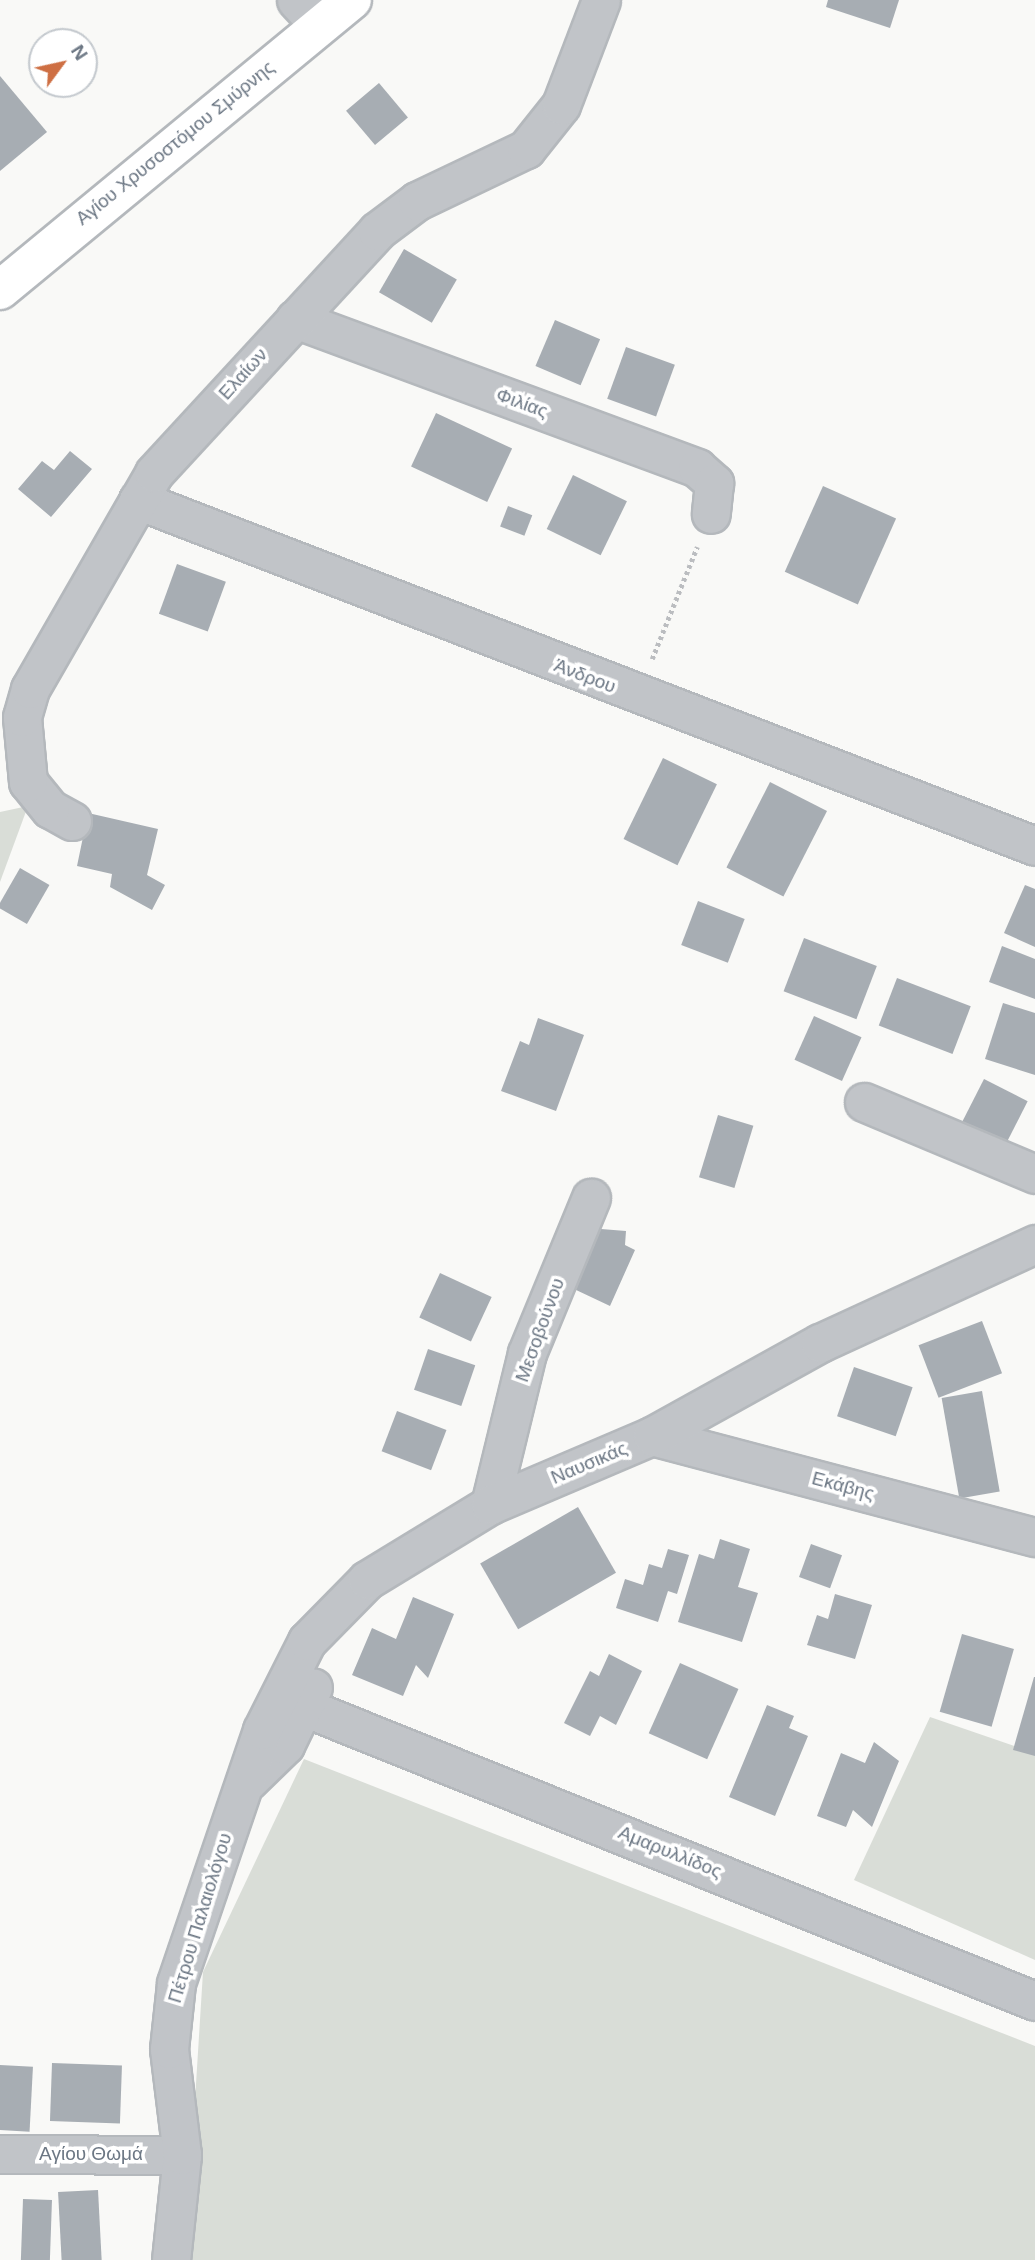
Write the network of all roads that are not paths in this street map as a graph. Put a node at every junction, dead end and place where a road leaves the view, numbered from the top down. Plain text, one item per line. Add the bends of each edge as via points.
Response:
1 (352, 0) edge
2 (601, 0) edge
3 (308, 13) edge
4 (0, 290) edge
5 (295, 319) junction
6 (138, 500) junction
7 (711, 514) road end
8 (72, 821) dead end
9 (1035, 846) edge
10 (864, 1102) dead end
11 (1035, 1174) edge
12 (591, 1198) dead end
13 (1035, 1244) edge
14 (652, 1436) junction
15 (489, 1505) junction
16 (1035, 1538) edge
17 (307, 1641) junction
18 (304, 1707) junction
19 (242, 1786) junction
20 (1035, 2001) edge
21 (0, 2154) edge
22 (182, 2155) junction
23 (170, 2260) edge

1 - 3 main road, Αγίου Χρυσοστόμου Σμύρνης
2 - 5 street, Ελαίων via 561,105 526,149 416,201 339,265
3 - 4 main road, Αγίου Χρυσοστόμου Σμύρνης
5 - 6 street, Ελαίων via 155,473
5 - 7 street, Φιλίας via 697,468 714,483
6 - 8 street, Ελαίων via 30,689 22,717 28,782 50,809
6 - 9 street, Άνδρου via 636,696
10 - 11 street
12 - 15 street, Μεσοβούνου via 527,1353
13 - 14 street, Ναυσικάς via 820,1343
14 - 15 street, Ναυσικάς
14 - 16 street, Εκάβης
15 - 17 street, Ναυσικάς via 367,1580
17 - 18 street via 313,1687
17 - 19 street, Ναυσικάς
18 - 19 street via 285,1745
18 - 20 street, Αμαρυλλίδος
19 - 22 street, Πέτρου Παλαιολόγου via 170,2016
21 - 22 street, Αγίου Θωμά
22 - 23 street, Πέτρου Παλαιολόγου

